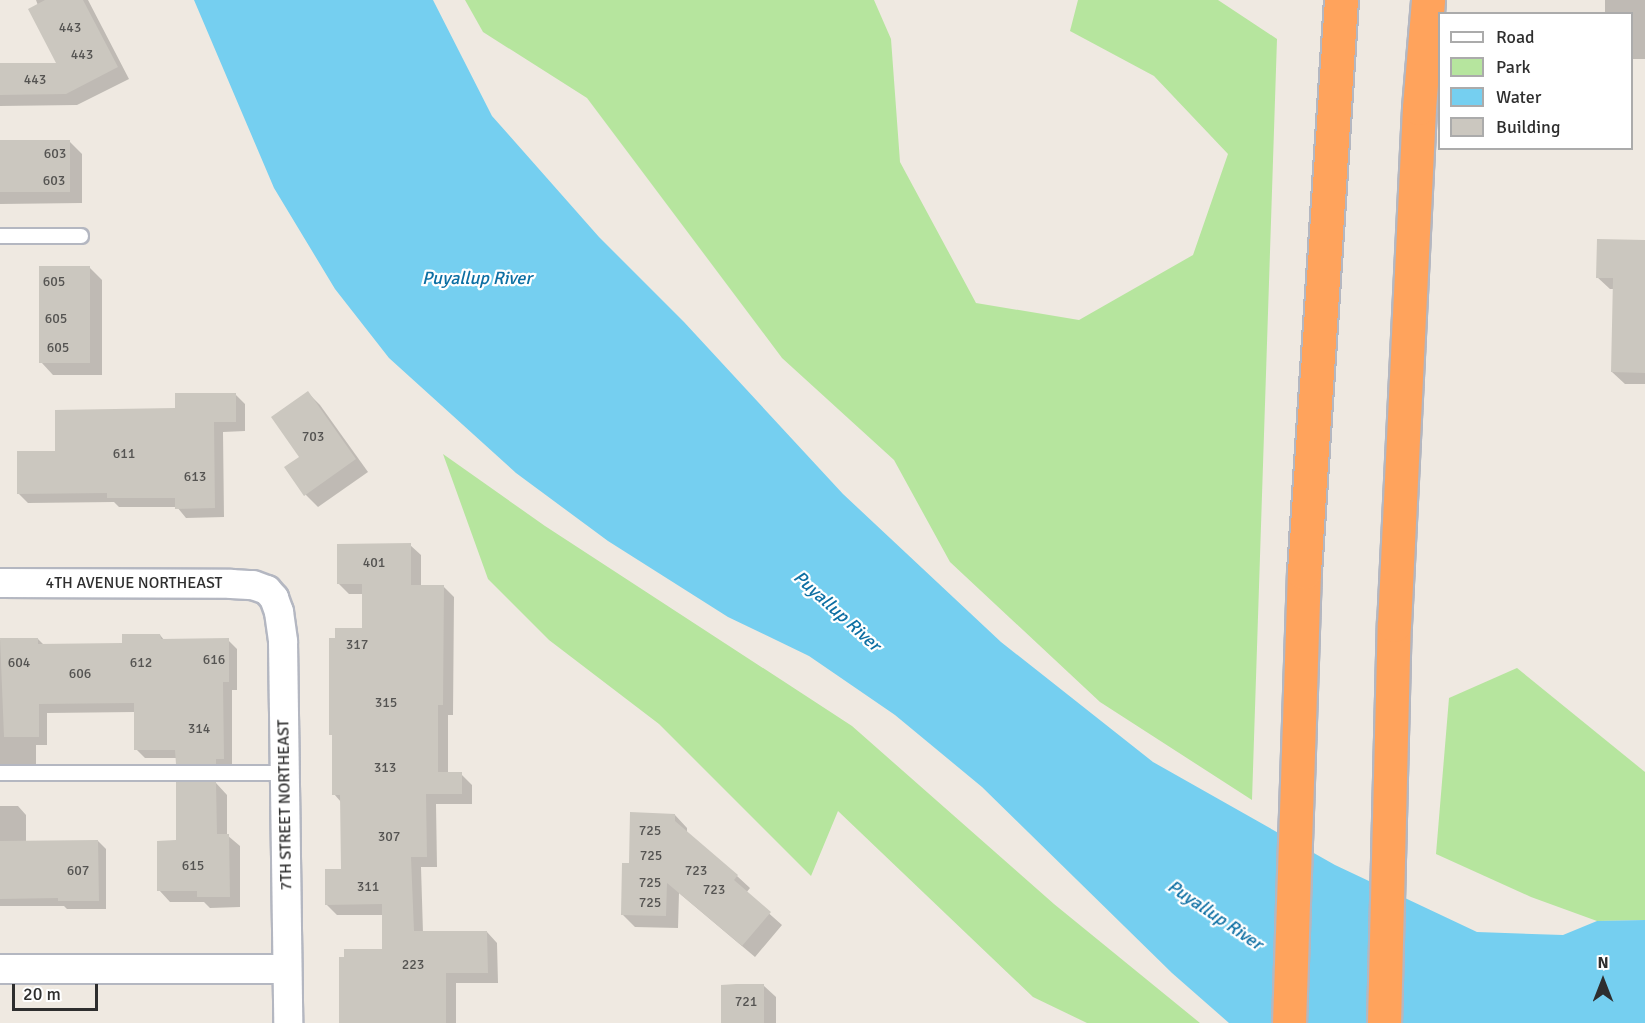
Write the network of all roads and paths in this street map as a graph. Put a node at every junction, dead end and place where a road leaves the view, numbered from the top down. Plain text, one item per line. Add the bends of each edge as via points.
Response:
1 (1341, 0) edge
2 (1428, 0) edge
3 (0, 237) edge
4 (81, 237) dead end
5 (0, 583) edge
6 (267, 590) joint
7 (0, 773) edge
8 (285, 773) junction
9 (0, 969) edge
10 (287, 969) junction
11 (288, 1023) edge
12 (1289, 1023) edge
13 (1384, 1023) edge

1 - 12 highway via 1304,572
2 - 13 highway via 1419,108 1394,625
3 - 4 lane
5 - 6 street, 4TH AVENUE NORTHEAST via 231,584
6 - 8 street, 7TH STREET NORTHEAST via 279,612 283,642
7 - 8 lane
8 - 10 street, 7TH STREET NORTHEAST
9 - 10 street
10 - 11 street, 7TH STREET NORTHEAST

